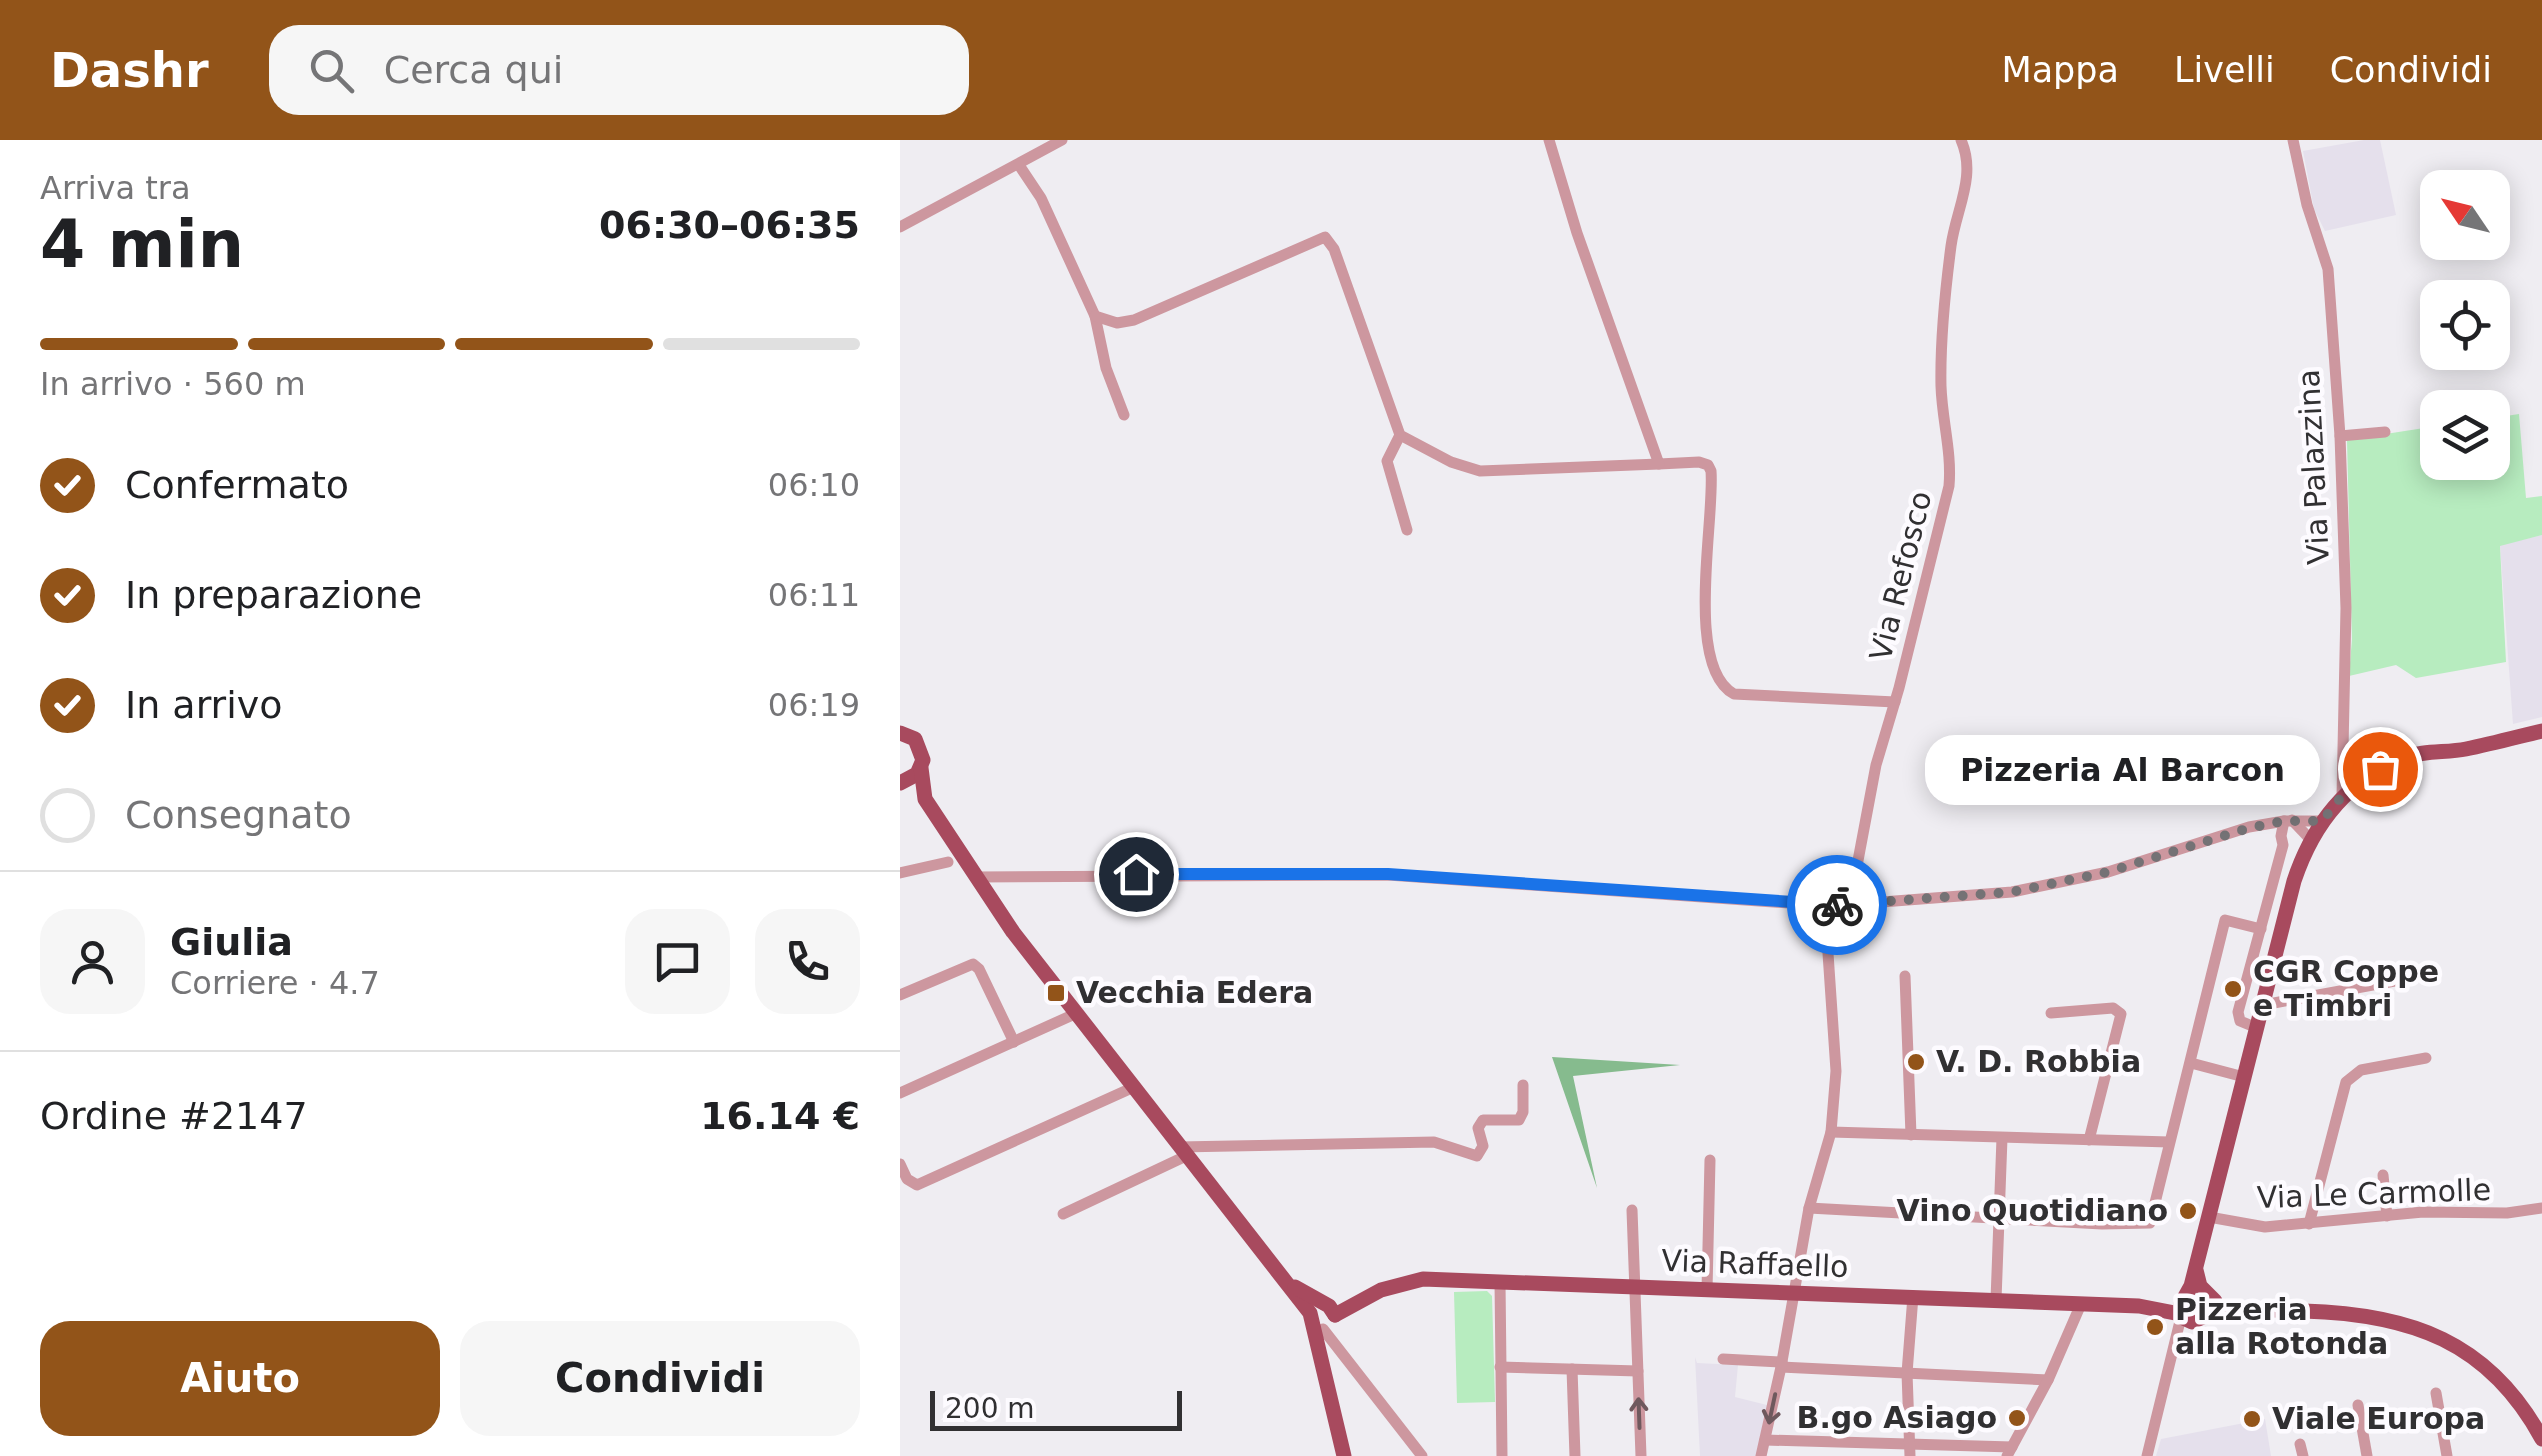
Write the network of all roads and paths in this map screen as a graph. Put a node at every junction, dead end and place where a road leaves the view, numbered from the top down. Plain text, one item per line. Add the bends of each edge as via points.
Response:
1 (1062, 140) edge
2 (1549, 140) edge
3 (1961, 140) edge
4 (2293, 140) edge
5 (1019, 165) junction
6 (900, 228) edge
7 (1095, 316) junction
8 (1124, 415) dead end
9 (2385, 432) dead end
10 (1400, 435) junction
11 (2340, 436) junction
12 (1659, 464) junction
13 (1407, 530) dead end
14 (1895, 702) junction
15 (2542, 731) edge
16 (900, 733) edge
17 (921, 768) junction
18 (900, 784) edge
19 (2342, 796) junction
20 (925, 799) junction
21 (2288, 821) junction
22 (2322, 821) junction
23 (2310, 839) junction
24 (948, 862) dead end
25 (900, 873) edge
26 (975, 877) junction
27 (1850, 902) junction
28 (1830, 906) junction
29 (2261, 929) junction
30 (2433, 974) dead end
31 (1904, 976) dead end
32 (900, 995) edge
33 (2263, 1006) junction
34 (2051, 1012) dead end
35 (1078, 1013) junction
36 (2257, 1028) junction
37 (1014, 1042) junction
38 (2426, 1058) dead end
39 (2192, 1063) junction
40 (2244, 1077) junction
41 (1523, 1085) dead end
42 (1134, 1087) junction
43 (900, 1094) edge
44 (1831, 1132) junction
45 (1911, 1135) junction
46 (2002, 1138) junction
47 (2089, 1140) junction
48 (2170, 1142) junction
49 (1183, 1152) junction
50 (1710, 1160) dead end
51 (900, 1164) edge
52 (2383, 1174) dead end
53 (1808, 1208) junction
54 (2542, 1208) edge
55 (1632, 1210) dead end
56 (1062, 1214) dead end
57 (2386, 1216) junction
58 (2209, 1217) junction
59 (2001, 1219) junction
60 (2308, 1224) junction
61 (2196, 1270) junction
62 (1500, 1282) junction
63 (1635, 1288) junction
64 (1707, 1290) junction
65 (1794, 1294) junction
66 (2209, 1294) junction
67 (1913, 1296) junction
68 (1996, 1300) junction
69 (2080, 1304) junction
70 (2234, 1309) junction
71 (2185, 1310) junction
72 (2212, 1313) junction
73 (1323, 1317) junction
74 (1723, 1359) dead end
75 (1781, 1365) junction
76 (1500, 1367) junction
77 (1572, 1369) junction
78 (1638, 1371) junction
79 (1907, 1372) junction
80 (2048, 1380) junction
81 (2436, 1393) dead end
82 (2358, 1405) dead end
83 (2542, 1439) edge
84 (1765, 1440) junction
85 (1909, 1450) edge
86 (2010, 1451) edge
87 (1344, 1456) edge
88 (1422, 1456) edge
89 (1502, 1456) edge
90 (1574, 1456) edge
91 (1641, 1456) edge
92 (1761, 1456) edge
93 (2146, 1456) edge
94 (2367, 1456) edge
95 (2447, 1456) edge

1 - 5 street
2 - 12 street
3 - 14 street, Via Refosco via 1967,183 1952,237 1941,387 1951,467
4 - 11 street, Via Palazzina via 2328,269
5 - 6 street
5 - 7 street via 1042,198
7 - 8 street
7 - 10 street via 1134,320 1325,237
9 - 11 street
10 - 12 street via 1480,471
10 - 13 street via 1388,461
11 - 19 street, Via Palazzina via 2346,608
12 - 14 street via 1699,462 1711,471 1704,566 1713,666 1722,685 1734,694
14 - 27 street, Via Refosco
15 - 19 main road via 2408,756
16 - 17 main road via 920,746
17 - 18 main road
17 - 20 main road
18 - 20 main road
19 - 22 main road
20 - 26 main road
21 - 22 street
21 - 23 street
21 - 27 street via 2012,892
21 - 29 street
22 - 23 main road
23 - 33 main road
24 - 25 street
26 - 28 street via 1388,874
26 - 35 main road
27 - 28 street
28 - 44 street via 1836,1070
29 - 36 street via 2238,1012 2240,1021
29 - 39 street via 2225,920
30 - 33 street
31 - 45 street
32 - 37 street via 973,964
33 - 36 main road
34 - 47 street via 2112,1008 2121,1014
35 - 37 street
35 - 42 main road
36 - 40 main road
37 - 43 street
38 - 60 street via 2361,1070 2346,1082
39 - 40 street
39 - 48 street
40 - 58 main road
41 - 49 street via 1519,1120 1484,1120 1476,1156 1434,1142
42 - 49 main road
42 - 51 street via 916,1185
44 - 45 street
44 - 53 street
45 - 46 street
46 - 47 street
46 - 59 street
47 - 48 street
48 - 59 street via 2150,1224
49 - 56 street
49 - 73 main road
50 - 64 street
52 - 57 street
53 - 59 street
53 - 65 street
54 - 57 street, Via Le Carmolle
55 - 63 street
57 - 60 street, Via Le Carmolle
58 - 60 street, Via Le Carmolle via 2265,1226
58 - 61 main road
59 - 68 street
61 - 66 main road
61 - 71 main road
62 - 63 main road, Via Raffaello
62 - 73 main road, Via Raffaello via 1422,1278
62 - 76 street
63 - 64 main road, Via Raffaello
63 - 78 street
64 - 65 main road, Via Raffaello
65 - 67 main road, Via Raffaello
65 - 75 street
66 - 70 main road
66 - 71 main road via 2198,1292
66 - 72 main road
67 - 68 main road, Via Raffaello
67 - 79 street
68 - 69 main road, Via Raffaello
69 - 71 main road, Via Raffaello
69 - 80 street
70 - 72 main road
70 - 83 main road via 2382,1316 2437,1335 2502,1382
71 - 72 main road
71 - 93 street
73 - 87 main road via 1321,1352
73 - 88 street via 1338,1349
74 - 75 street
75 - 79 street
75 -> 84 street
76 - 77 street
76 - 89 street
77 - 78 street
77 - 90 street
91 -> 78 street
79 - 80 street
79 - 85 street
80 - 86 street
81 - 95 street
82 - 94 street
84 - 85 street
84 - 92 street
85 - 86 street

